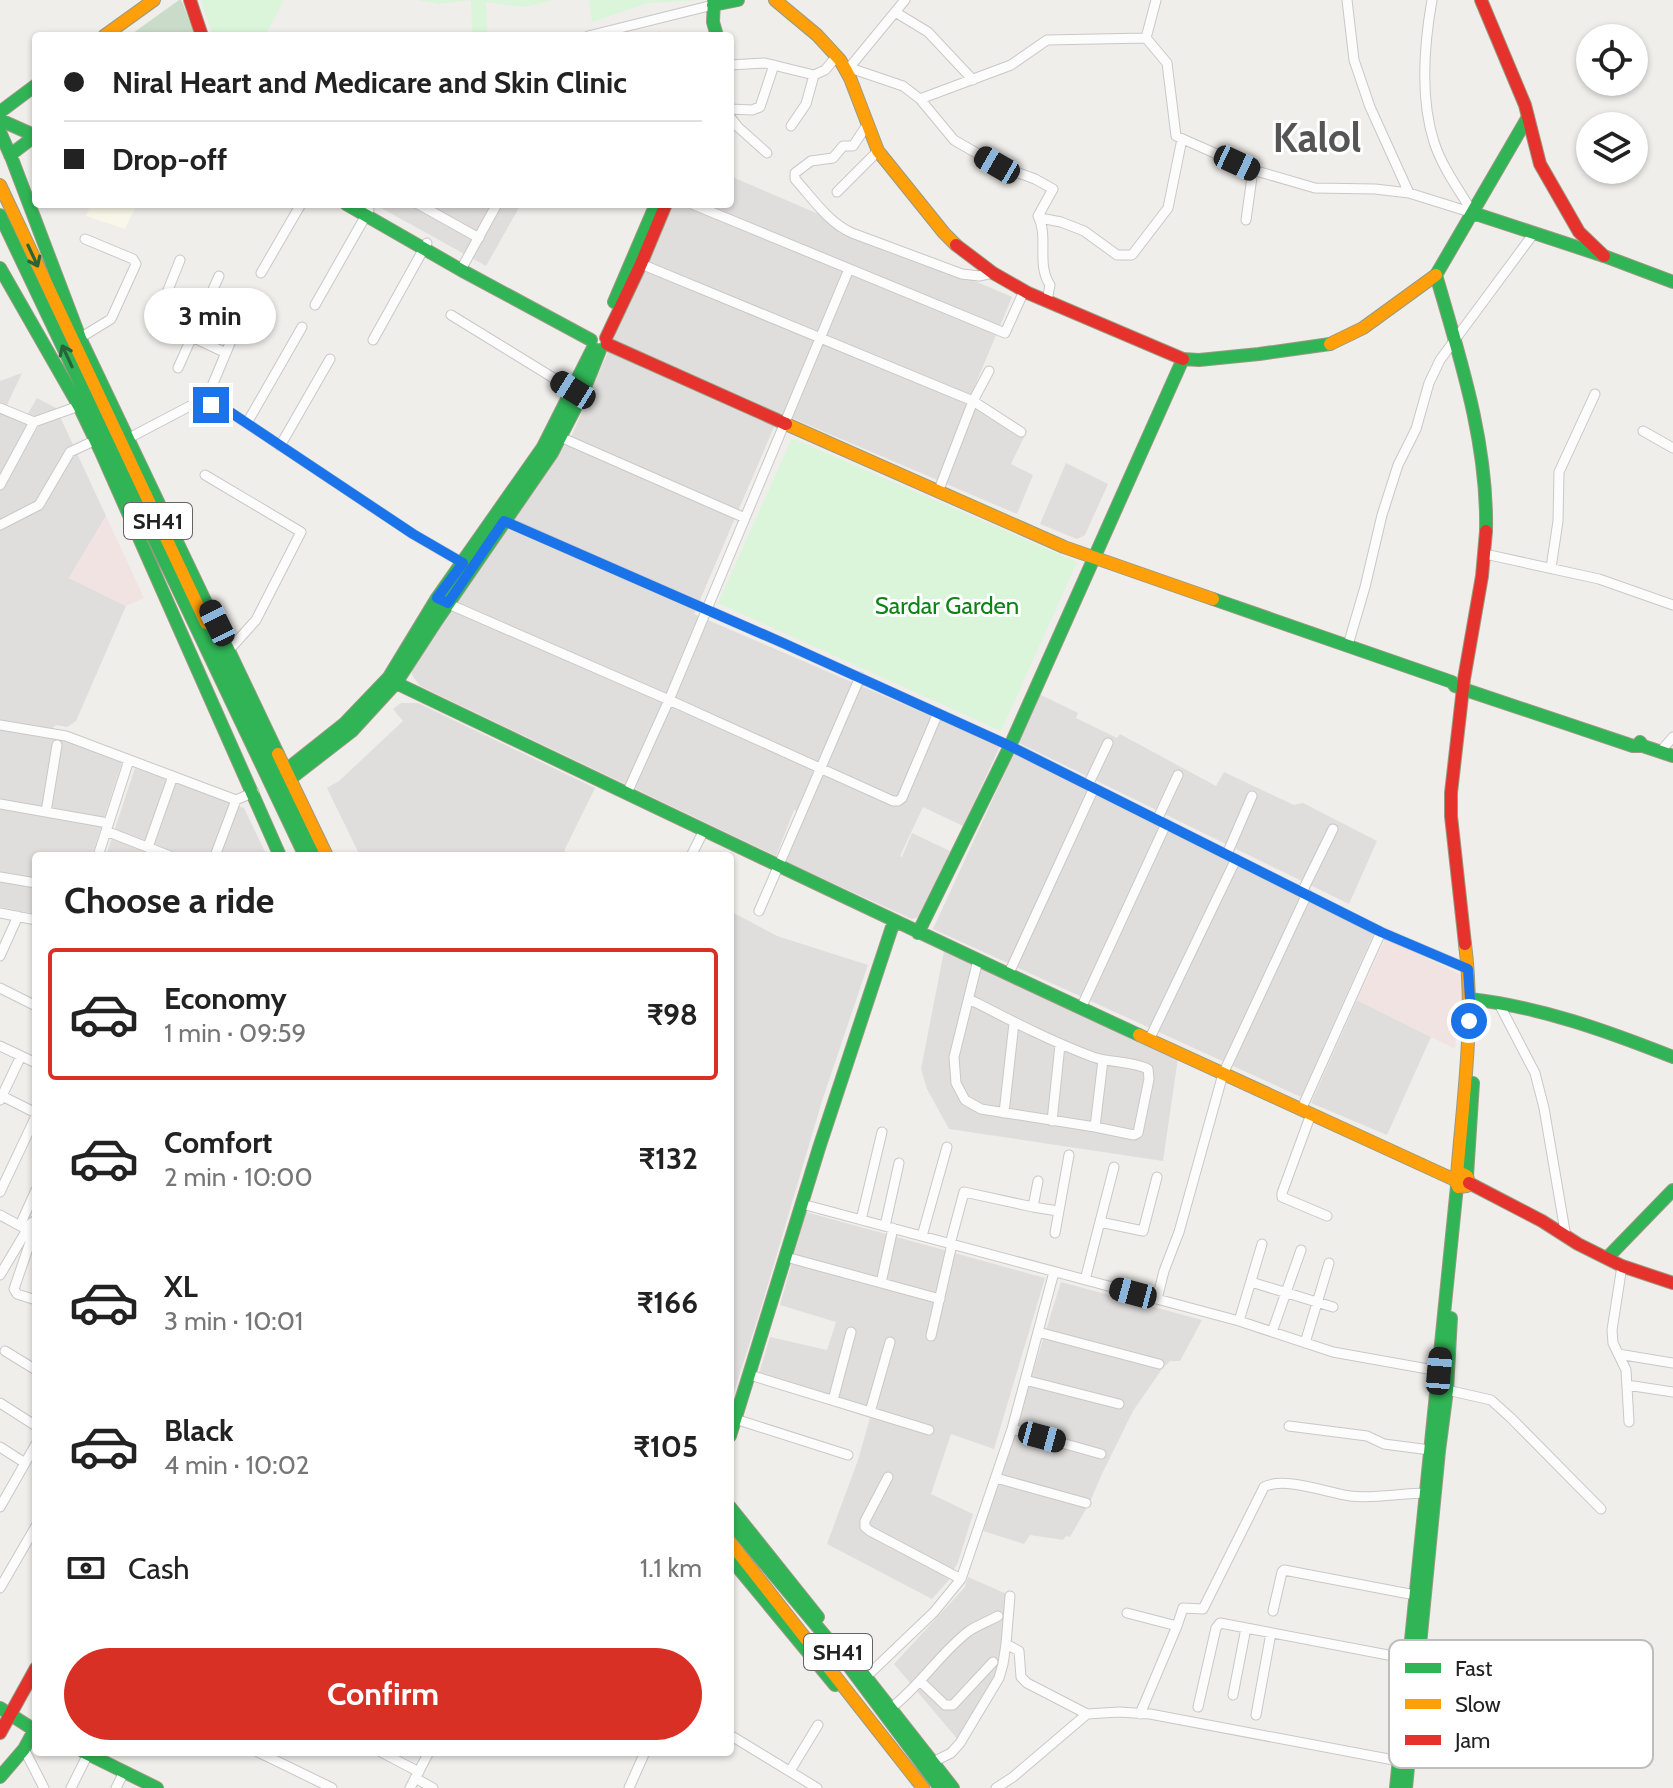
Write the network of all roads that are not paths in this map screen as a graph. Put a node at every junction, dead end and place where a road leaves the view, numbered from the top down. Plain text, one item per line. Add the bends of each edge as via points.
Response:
1 (154, 0) edge
2 (190, 0) edge
3 (738, 0) edge
4 (775, 0) edge
5 (905, 0) edge
6 (1156, 0) edge
7 (1347, 0) edge
8 (1432, 0) edge
9 (1481, 0) edge
10 (714, 3) edge
11 (895, 12) junction
12 (713, 22) junction
13 (110, 32) edge
14 (201, 32) edge
15 (603, 32) edge
16 (708, 32) edge
17 (717, 32) edge
18 (1146, 38) junction
19 (844, 63) junction
20 (734, 65) edge
21 (774, 65) junction
22 (814, 75) junction
23 (973, 80) junction
24 (32, 88) edge
25 (920, 99) junction
26 (734, 109) edge
27 (0, 112) edge
28 (1528, 117) junction
29 (0, 120) edge
30 (734, 122) edge
31 (867, 125) junction
32 (791, 126) dead end
33 (0, 132) edge
34 (32, 135) edge
35 (32, 138) edge
36 (1182, 139) junction
37 (878, 151) junction
38 (767, 153) dead end
39 (10, 155) junction
40 (1253, 170) junction
41 (0, 185) edge
42 (837, 192) dead end
43 (1409, 193) junction
44 (299, 208) edge
45 (363, 208) edge
46 (425, 208) edge
47 (495, 208) edge
48 (654, 208) edge
49 (664, 208) edge
50 (702, 208) edge
51 (1473, 213) junction
52 (0, 215) edge
53 (1040, 218) junction
54 (1246, 220) dead end
55 (1534, 233) junction
56 (479, 238) junction
57 (85, 239) dead end
58 (425, 246) junction
59 (1604, 256) junction
60 (180, 260) dead end
61 (464, 264) junction
62 (641, 264) junction
63 (0, 268) edge
64 (849, 269) junction
65 (261, 273) dead end
66 (993, 273) junction
67 (1436, 275) junction
68 (219, 276) dead end
69 (1673, 282) edge
70 (1024, 291) junction
71 (249, 298) dead end
72 (1047, 301) junction
73 (315, 305) dead end
74 (451, 315) dead end
75 (302, 327) dead end
76 (192, 336) junction
77 (821, 337) junction
78 (80, 338) junction
79 (373, 340) dead end
80 (599, 341) junction
81 (1454, 342) junction
82 (226, 353) junction
83 (330, 359) dead end
84 (1183, 359) junction
85 (178, 368) dead end
86 (989, 371) dead end
87 (573, 390) junction
88 (1595, 394) dead end
89 (973, 401) junction
90 (204, 405) junction
91 (79, 406) junction
92 (0, 408) edge
93 (34, 422) junction
94 (247, 423) junction
95 (785, 424) junction
96 (1643, 431) dead end
97 (1021, 432) dead end
98 (556, 435) junction
99 (129, 438) junction
100 (96, 440) junction
101 (280, 446) junction
102 (1673, 448) edge
103 (205, 475) dead end
104 (0, 485) edge
105 (938, 492) junction
106 (499, 518) junction
107 (745, 518) junction
108 (0, 525) edge
109 (1485, 554) junction
110 (1095, 557) junction
111 (463, 563) junction
112 (1551, 568) junction
113 (443, 601) junction
114 (1673, 605) edge
115 (706, 610) junction
116 (1348, 645) junction
117 (230, 649) junction
118 (860, 677) junction
119 (392, 680) junction
120 (1464, 684) junction
121 (669, 700) junction
122 (938, 713) junction
123 (0, 725) edge
124 (1673, 737) edge
125 (1108, 743) dead end
126 (57, 745) dead end
127 (1010, 746) junction
128 (1660, 752) junction
129 (1673, 756) edge
130 (129, 760) junction
131 (820, 769) junction
132 (288, 775) junction
133 (1178, 775) dead end
134 (173, 776) junction
135 (1091, 786) junction
136 (254, 792) junction
137 (627, 793) junction
138 (1252, 796) dead end
139 (236, 800) junction
140 (0, 804) edge
141 (46, 812) junction
142 (1162, 822) junction
143 (107, 827) junction
144 (1333, 829) dead end
145 (704, 830) junction
146 (148, 847) junction
147 (99, 852) edge
148 (160, 852) edge
149 (216, 852) edge
150 (278, 852) edge
151 (303, 852) edge
152 (316, 852) edge
153 (325, 852) edge
154 (693, 852) edge
155 (1231, 857) junction
156 (778, 866) junction
157 (0, 877) edge
158 (32, 882) edge
159 (1304, 893) junction
160 (759, 911) dead end
161 (0, 913) edge
162 (18, 916) junction
163 (32, 919) edge
164 (894, 921) junction
165 (1381, 932) junction
166 (918, 933) junction
167 (0, 956) edge
168 (978, 960) junction
169 (1468, 969) junction
170 (1009, 973) junction
171 (0, 988) edge
172 (969, 999) junction
173 (1474, 999) junction
174 (1498, 1002) junction
175 (32, 1004) edge
176 (1081, 1008) junction
177 (1014, 1023) junction
178 (1149, 1040) junction
179 (1060, 1045) junction
180 (0, 1046) edge
181 (21, 1056) junction
182 (1673, 1057) edge
183 (32, 1058) edge
184 (1103, 1060) junction
185 (1223, 1074) junction
186 (1, 1098) edge
187 (32, 1112) edge
188 (1306, 1112) junction
189 (1004, 1113) junction
190 (1052, 1121) junction
191 (32, 1123) edge
192 (1095, 1127) junction
193 (882, 1132) dead end
194 (947, 1147) dead end
195 (1069, 1155) dead end
196 (899, 1163) dead end
197 (1114, 1167) dead end
198 (1157, 1177) dead end
199 (1038, 1181) dead end
200 (1462, 1181) junction
201 (1673, 1190) edge
202 (0, 1192) edge
203 (802, 1204) junction
204 (1033, 1207) junction
205 (1058, 1211) junction
206 (0, 1215) edge
207 (1327, 1216) dead end
208 (861, 1220) junction
209 (1100, 1222) junction
210 (30, 1225) edge
211 (889, 1227) junction
212 (1055, 1233) dead end
213 (922, 1236) junction
214 (1566, 1237) junction
215 (951, 1244) junction
216 (1262, 1244) dead end
217 (1301, 1250) dead end
218 (786, 1257) junction
219 (1607, 1258) junction
220 (1329, 1263) dead end
221 (1622, 1266) junction
222 (1054, 1272) junction
223 (0, 1275) edge
224 (1085, 1280) junction
225 (1251, 1282) junction
226 (881, 1283) junction
227 (1673, 1283) edge
228 (1285, 1292) junction
229 (32, 1299) edge
230 (940, 1299) junction
231 (1157, 1299) junction
232 (1318, 1302) junction
233 (1333, 1307) dead end
234 (1239, 1321) junction
235 (851, 1332) dead end
236 (1038, 1332) junction
237 (1272, 1332) junction
238 (931, 1336) dead end
239 (890, 1342) dead end
240 (1305, 1343) junction
241 (5, 1351) dead end
242 (1618, 1354) junction
243 (1673, 1363) edge
244 (1159, 1364) dead end
245 (32, 1368) edge
246 (1439, 1371) junction
247 (750, 1375) junction
248 (1025, 1380) junction
249 (1627, 1385) junction
250 (1447, 1390) junction
251 (1673, 1392) edge
252 (833, 1400) junction
253 (0, 1403) edge
254 (1119, 1404) dead end
255 (870, 1412) junction
256 (735, 1419) junction
257 (734, 1422) edge
258 (1629, 1422) dead end
259 (32, 1423) edge
260 (1289, 1426) dead end
261 (1012, 1429) junction
262 (929, 1430) dead end
263 (0, 1447) edge
264 (1430, 1450) junction
265 (32, 1451) edge
266 (1101, 1454) dead end
267 (848, 1455) dead end
268 (25, 1463) junction
269 (888, 1477) dead end
270 (996, 1478) junction
271 (0, 1481) edge
272 (11, 1488) junction
273 (1426, 1493) junction
274 (1086, 1503) dead end
275 (0, 1507) edge
276 (1601, 1509) dead end
277 (734, 1512) edge
278 (734, 1527) edge
279 (32, 1533) edge
280 (734, 1547) edge
281 (734, 1563) edge
282 (961, 1579) junction
283 (0, 1588) edge
284 (1415, 1595) junction
285 (1010, 1596) dead end
286 (1273, 1611) dead end
287 (1127, 1613) dead end
288 (998, 1616) dead end
289 (1177, 1626) junction
290 (1246, 1628) junction
291 (1271, 1633) junction
292 (1411, 1640) edge
293 (1420, 1640) edge
294 (1006, 1644) junction
295 (1389, 1655) edge
296 (993, 1662) dead end
297 (32, 1674) edge
298 (866, 1677) junction
299 (920, 1681) junction
300 (1233, 1695) dead end
301 (1198, 1707) dead end
302 (891, 1708) junction
303 (5, 1711) edge
304 (1087, 1714) junction
305 (1140, 1714) junction
306 (1256, 1715) dead end
307 (818, 1725) dead end
308 (32, 1727) edge
309 (0, 1733) edge
310 (32, 1736) edge
311 (734, 1737) edge
312 (24, 1749) junction
313 (86, 1756) edge
314 (93, 1756) edge
315 (275, 1756) edge
316 (386, 1756) edge
317 (427, 1756) edge
318 (643, 1756) edge
319 (1389, 1759) edge
320 (933, 1762) junction
321 (1398, 1768) edge
322 (1408, 1768) edge
323 (790, 1771) junction
324 (124, 1772) junction
325 (0, 1777) edge
326 (415, 1779) edge
327 (44, 1788) edge
328 (71, 1788) edge
329 (116, 1788) edge
330 (157, 1788) edge
331 (332, 1788) edge
332 (433, 1788) edge
333 (629, 1788) edge
334 (817, 1788) edge
335 (915, 1788) edge
336 (923, 1788) edge
337 (940, 1788) edge
338 (953, 1788) edge
339 (996, 1788) edge
340 (1396, 1788) edge
341 (1406, 1788) edge

1 - 13 street
2 - 14 street
3 - 10 street
4 - 19 street
5 - 11 street
6 - 18 street
7 - 43 street via 1354,60
8 - 51 street via 1424,86 1434,141
9 - 28 street
10 - 12 street
10 - 15 street
11 - 19 street
11 - 23 street via 928,32
12 - 16 street
12 - 17 street
18 - 23 street via 1047,40 1011,65
18 - 36 street via 1167,63 1176,136
19 - 22 street
19 - 25 street via 903,86
19 - 31 street
20 - 21 street
21 - 22 street
21 - 26 street via 760,107
22 - 32 street via 806,104
23 - 25 street
24 - 27 street
25 - 53 street via 954,140 1053,189
28 - 51 street
28 - 59 street via 1540,164 1579,232
29 - 34 street
30 - 38 street
31 - 37 street
31 - 66 street via 853,146 843,146 829,160 811,161 797,170 795,179 830,218 852,233 962,274
33 - 39 street
35 - 39 street
36 - 40 street
36 - 53 street via 1168,208 1132,255 1117,255 1084,231
37 - 42 street
37 - 66 street via 944,233
39 - 78 street
40 - 43 street via 1315,188
40 - 54 street
41 -> 152 street, SH41
43 - 51 street
44 - 65 street
45 - 58 street
45 - 73 street
46 - 56 street
47 - 56 street
48 - 80 street
49 - 62 street
50 - 64 street
51 - 55 street
51 - 67 street
151 -> 52 street, SH41
53 - 72 street via 1050,285
55 - 59 street
55 - 81 street
56 - 61 street
57 - 78 street via 136,264 111,319
58 - 61 street
58 - 79 street
58 - 80 street
59 - 69 street
60 - 76 street via 156,320
61 - 80 street
62 - 77 street
62 - 80 street
63 - 91 street
64 - 70 street via 1005,333
64 - 77 street
66 - 70 street
67 - 81 street
67 - 84 street via 1363,328 1327,345
68 - 76 street
70 - 72 street
71 - 82 street
72 - 84 street
74 - 87 street
75 - 94 street
76 - 82 street
76 - 85 street
77 - 89 street
77 - 95 street
78 - 99 street
80 - 87 street
80 - 95 street
80 - 98 street via 582,395
81 - 109 street via 1481,453
81 - 116 street via 1429,383 1416,429 1398,465
82 - 90 street
83 - 101 street
84 - 110 street
86 - 89 street
87 - 98 street
88 - 112 street via 1560,466
89 - 97 street
89 - 105 street
90 - 94 street
90 - 99 street via 190,406
91 - 93 street
91 - 100 street
92 - 93 street
93 - 104 street
94 - 101 street
95 - 105 street
95 - 107 street
96 - 102 street
98 - 106 street
98 - 107 street
99 - 117 street
100 - 108 street via 70,452 39,505
100 - 136 street
101 - 111 street
103 - 117 street via 301,532 256,620
105 - 110 street
106 - 111 street
106 - 113 street
106 - 115 street
107 - 115 street
109 - 112 street
109 - 120 street
110 - 116 street
110 - 127 street
111 - 113 street
112 - 114 street
113 - 119 street
113 - 121 street
115 - 118 street
115 - 121 street
116 - 120 street
117 - 132 street
118 - 122 street
118 - 131 street
119 - 132 street
119 - 137 street
120 - 128 street
120 - 169 street via 1451,816
120 - 173 street via 1458,793 1478,979
121 - 131 street
121 - 137 street
122 - 127 street
122 - 131 street via 898,801
123 - 130 street via 66,736
124 - 128 street
125 - 135 street
126 - 141 street
127 - 135 street
127 - 166 street
128 - 129 street
130 - 134 street
130 - 143 street
131 - 156 street
132 - 153 street
133 - 142 street
134 - 139 street
134 - 146 street
135 - 142 street
135 - 170 street
136 - 139 street
136 - 150 street
137 - 145 street
138 - 155 street
139 - 149 street
140 - 141 street
141 - 143 street
142 - 155 street
142 - 176 street
143 - 146 street
143 - 147 street
144 - 159 street
145 - 154 street
145 - 156 street
146 - 148 street
155 - 159 street
155 - 178 street
156 - 160 street
156 - 164 street
157 - 158 street
159 - 165 street
159 - 185 street
161 - 162 street
162 - 163 street
162 - 167 street
164 - 166 street
164 - 203 street
165 - 169 street
165 - 188 street
166 - 168 street
168 - 170 street
168 - 172 street
169 - 173 street
170 - 176 street
171 - 175 street
172 - 177 street
172 - 189 street via 954,1057 956,1083 965,1100
173 - 174 street
173 - 200 street
174 - 182 street via 1574,1019
174 - 214 street via 1535,1073
176 - 178 street
177 - 179 street
177 - 189 street
178 - 185 street
179 - 184 street
179 - 190 street
180 - 181 street
181 - 183 street
181 - 186 street
184 - 192 street
184 - 192 street via 1139,1065 1148,1069 1149,1079 1138,1133
185 - 188 street
185 - 231 street
186 - 187 street
188 - 200 street
188 - 207 street via 1282,1197
189 - 190 street
190 - 192 street
191 - 202 street
193 - 208 street
194 - 213 street
195 - 205 street
196 - 211 street
197 - 209 street
198 - 209 street via 1143,1231
199 - 204 street
200 - 214 street
200 - 246 street
200 - 250 street
201 - 219 street
203 - 208 street
203 - 218 street
204 - 205 street
204 - 215 street via 964,1192
205 - 212 street
206 - 210 street
208 - 211 street
209 - 224 street
210 - 223 street
210 - 229 street via 14,1289
211 - 213 street
211 - 226 street
213 - 215 street
214 - 219 street
215 - 222 street
215 - 230 street
216 - 225 street
217 - 228 street
218 - 226 street
218 - 247 street
219 - 221 street
220 - 232 street
221 - 227 street
221 - 242 street via 1612,1330
222 - 224 street
222 - 236 street
224 - 231 street
225 - 228 street
225 - 234 street
226 - 230 street
228 - 232 street
228 - 237 street
230 - 238 street
231 - 234 street
232 - 233 street
232 - 240 street
234 - 237 street
235 - 252 street
236 - 244 street
236 - 248 street
237 - 240 street
239 - 255 street
240 - 246 street
241 - 245 street
242 - 243 street
242 - 249 street
246 - 264 street
247 - 252 street
247 - 256 street
248 - 254 street
248 - 261 street
249 - 251 street
249 - 258 street
250 - 276 street via 1491,1400
250 - 293 street
252 - 255 street
253 - 259 street
255 - 262 street
256 - 257 street
256 - 267 street
260 - 264 street
261 - 266 street
261 - 270 street
263 - 268 street
264 - 273 street
265 - 268 street
268 - 272 street
269 - 282 street via 865,1527
270 - 274 street
270 - 282 street
271 - 272 street
272 - 275 street
273 - 284 street
273 - 289 street via 1354,1497 1271,1483 1264,1487 1206,1606 1183,1608
277 - 298 street
278 - 337 street, SH41 via 836,1649
279 - 283 street
280 - 336 street, SH41
281 - 335 street
282 - 298 street
284 - 286 street via 1284,1570
284 - 292 street
285 - 294 street
287 - 289 street
288 - 299 street via 970,1630
289 - 305 street
290 - 291 street
290 - 300 street
290 - 301 street via 1218,1624
291 - 295 street
291 - 306 street
294 - 304 street via 1019,1651 1024,1680
294 - 320 street via 999,1678 960,1743
296 - 299 street via 950,1706
297 - 303 street
298 - 302 street
299 - 302 street
302 - 320 street
303 - 308 street
303 - 309 street
304 - 305 street
304 - 339 street
305 - 319 street
307 - 323 street
310 - 312 street
311 - 323 street
312 - 325 street
312 - 327 street
313 - 328 street
314 - 324 street
315 - 331 street
316 - 326 street
317 - 326 street
318 - 333 street
320 - 338 street
321 - 340 street
322 - 341 street
323 - 334 street
324 - 329 street
324 - 330 street
326 - 332 street

